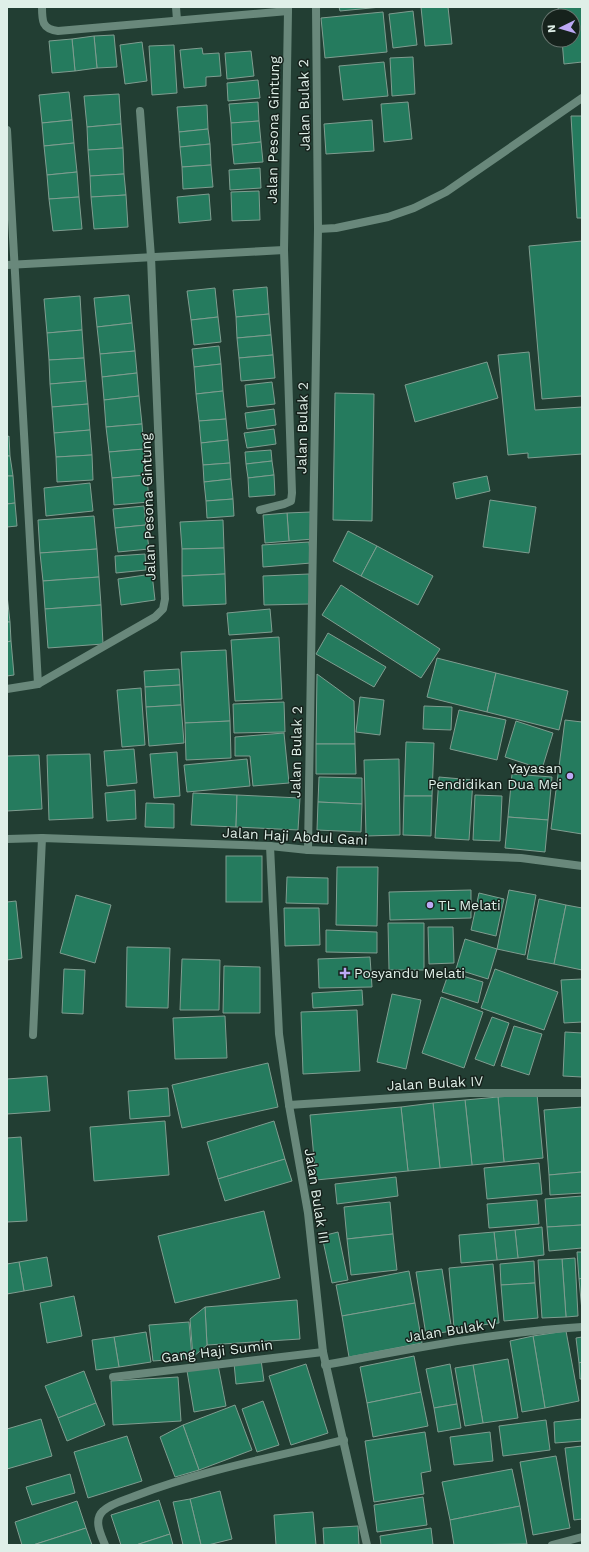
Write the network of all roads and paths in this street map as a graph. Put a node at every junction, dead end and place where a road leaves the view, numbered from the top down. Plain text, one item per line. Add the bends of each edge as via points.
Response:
1 (42, 7) edge
2 (176, 7) edge
3 (316, 7) edge
4 (288, 9) edge
5 (177, 20) junction
6 (582, 98) edge
7 (140, 111) dead end
8 (7, 130) edge
9 (318, 229) junction
10 (284, 250) junction
11 (151, 257) junction
12 (11, 265) edge
13 (260, 510) dead end
14 (38, 684) junction
15 (7, 689) edge
16 (42, 838) junction
17 (7, 839) edge
18 (270, 846) junction
19 (308, 850) junction
20 (582, 866) edge
21 (33, 1035) dead end
22 (582, 1092) edge
23 (289, 1105) junction
24 (582, 1327) edge
25 (323, 1352) junction
26 (325, 1365) junction
27 (113, 1377) dead end
28 (344, 1440) junction
29 (582, 1537) edge
30 (105, 1545) edge
31 (367, 1545) edge
32 (552, 1545) edge

1 - 5 street via 45,26 58,31
2 - 5 street
3 - 9 street, Jalan Bulak 2
4 - 5 street
4 - 10 street, Jalan Pesona Gintung
6 - 9 street via 446,192 414,208 388,217 336,228
7 - 11 street, Jalan Pesona Gintung
8 - 12 street
9 - 19 street, Jalan Bulak 2
10 - 11 street
10 - 13 street, Jalan Pesona Gintung via 292,493 291,501
11 - 12 street
11 - 14 street, Jalan Pesona Gintung via 165,599 163,609 155,618
12 - 14 street
14 - 15 street, Jalan Pesona Gintung
16 - 17 street, Jalan Haji Abdul Gani
16 - 18 street, Jalan Haji Abdul Gani
16 - 21 street
18 - 19 street, Jalan Haji Abdul Gani
18 - 23 street, Jalan Bulak III via 279,1034
19 - 20 street, Jalan Haji Abdul Gani via 521,858
22 - 23 street, Jalan Bulak IV via 470,1093
23 - 25 street, Jalan Bulak III via 308,1213
24 - 26 street, Jalan Bulak V via 534,1330 458,1341
25 - 26 street, Jalan Bulak III
25 - 27 street, Gang Haji Sumin
26 - 28 street, Jalan Bulak III
28 - 30 street via 165,1484 111,1505 102,1511 98,1518 98,1527
28 - 31 street, Jalan Bulak III
29 - 32 street

